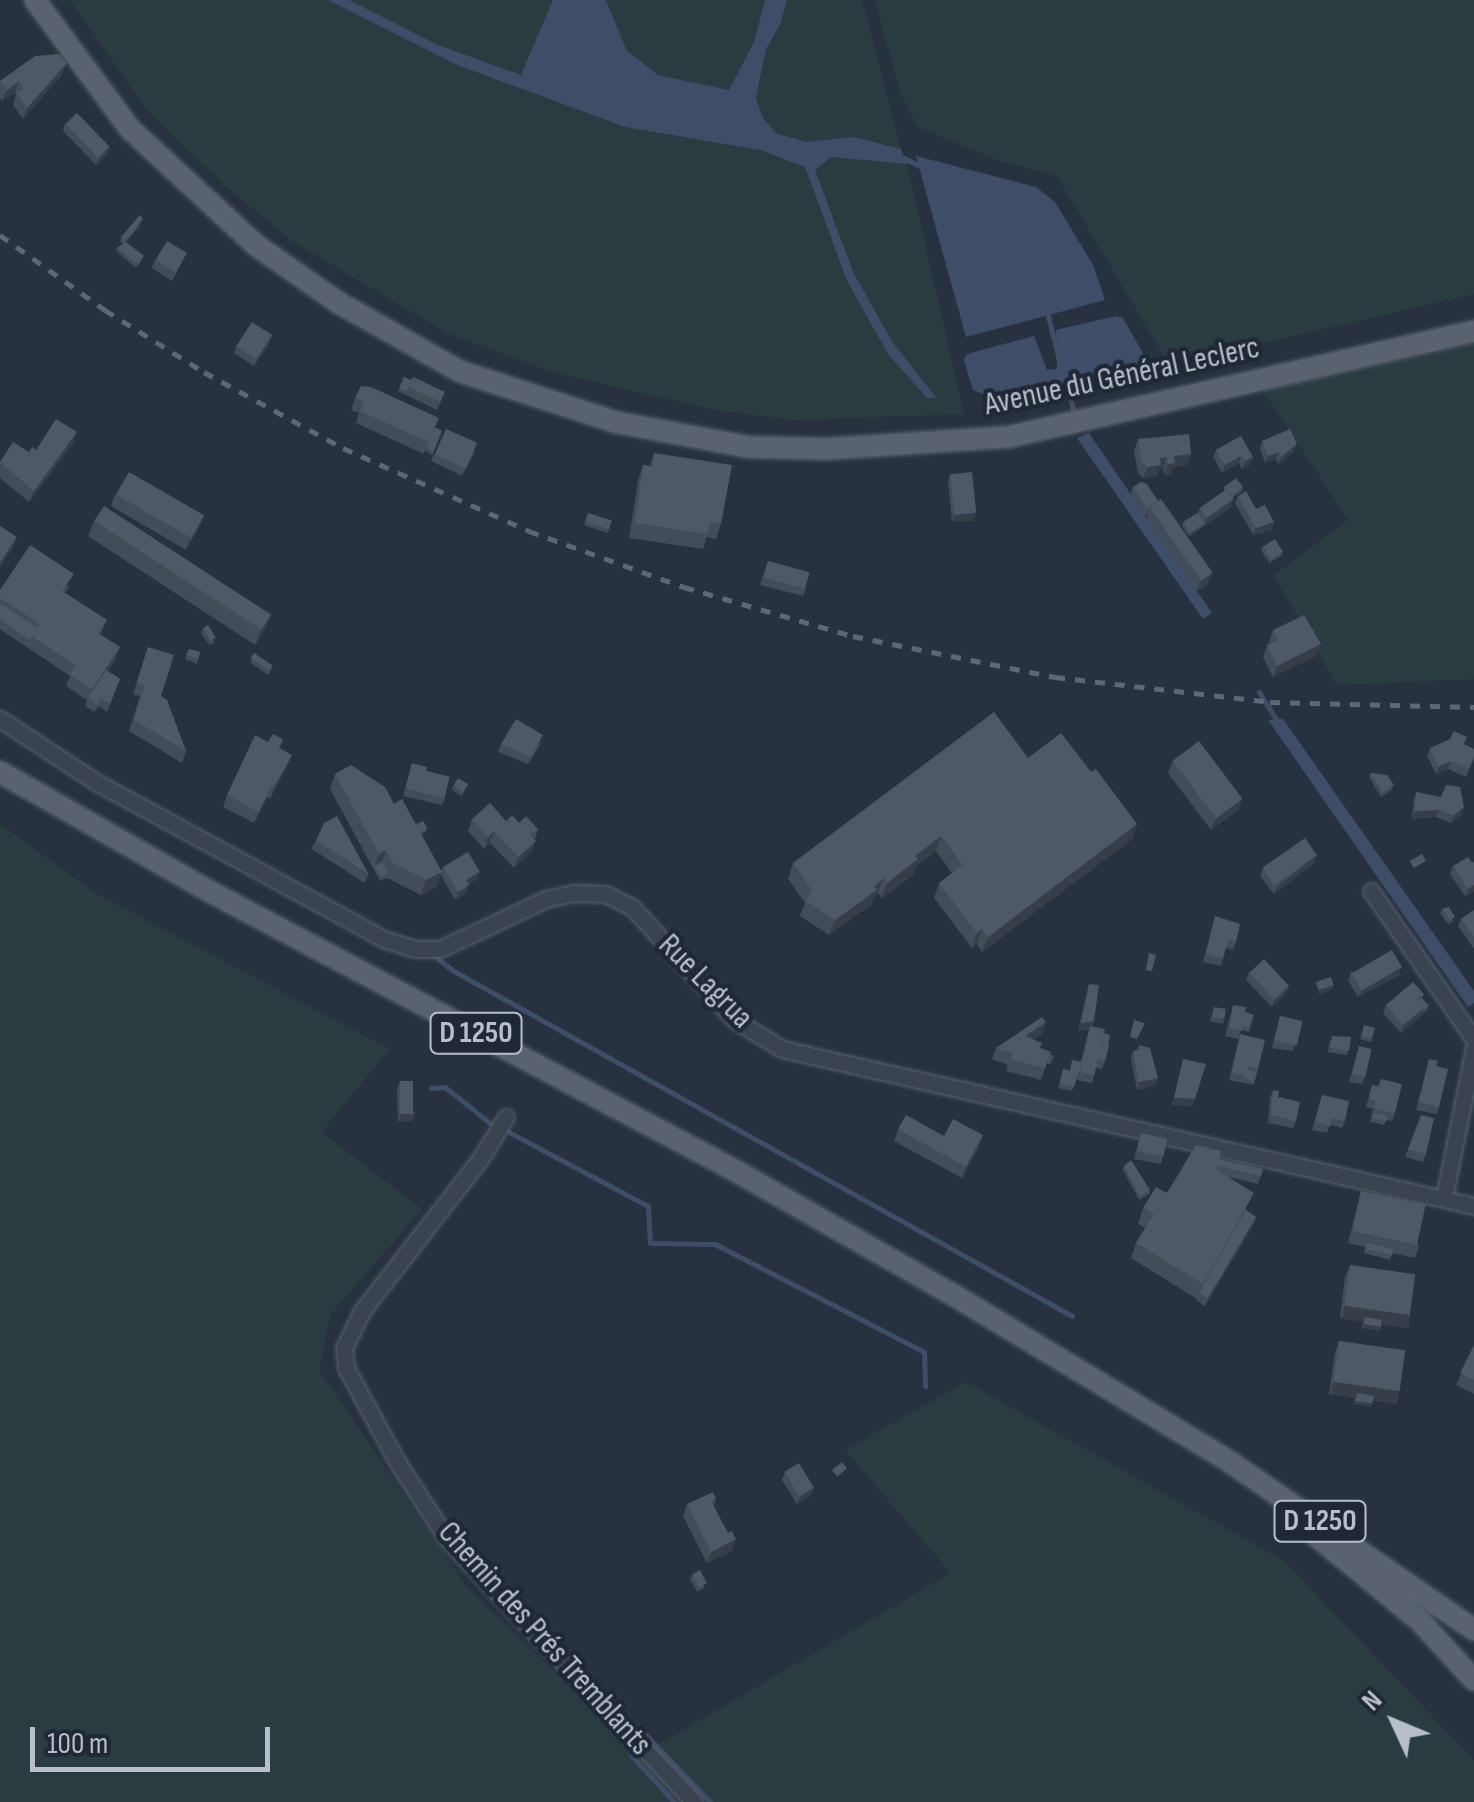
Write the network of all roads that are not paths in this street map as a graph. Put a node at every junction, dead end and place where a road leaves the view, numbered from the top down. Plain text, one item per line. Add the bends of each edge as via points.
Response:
1 (35, 0) edge
2 (1474, 331) edge
3 (0, 719) edge
4 (0, 772) edge
5 (1371, 891) dead end
6 (1474, 1039) edge
7 (1474, 1048) edge
8 (506, 1117) dead end
9 (1444, 1198) junction
10 (1474, 1206) edge
11 (1162, 1418) junction
12 (1474, 1630) edge
13 (1474, 1680) edge
14 (694, 1802) edge

1 - 2 main road, Avenue du Général Leclerc via 130,129 257,246 338,304 459,371 615,422 748,447 826,450 1008,436
3 - 9 street, Rue Lagrua via 96,782 386,940 440,949 546,899 606,894 632,907 735,1020 782,1050
4 - 11 main road, D 1250 via 207,890 736,1170
5 - 6 street
7 - 9 street
8 - 14 street, Chemin des Prés Tremblants via 482,1158 362,1311 344,1348 346,1368 448,1539
9 - 10 street, Rue Lagrua
11 - 12 main road, D 1250
11 - 13 main road via 1371,1578

